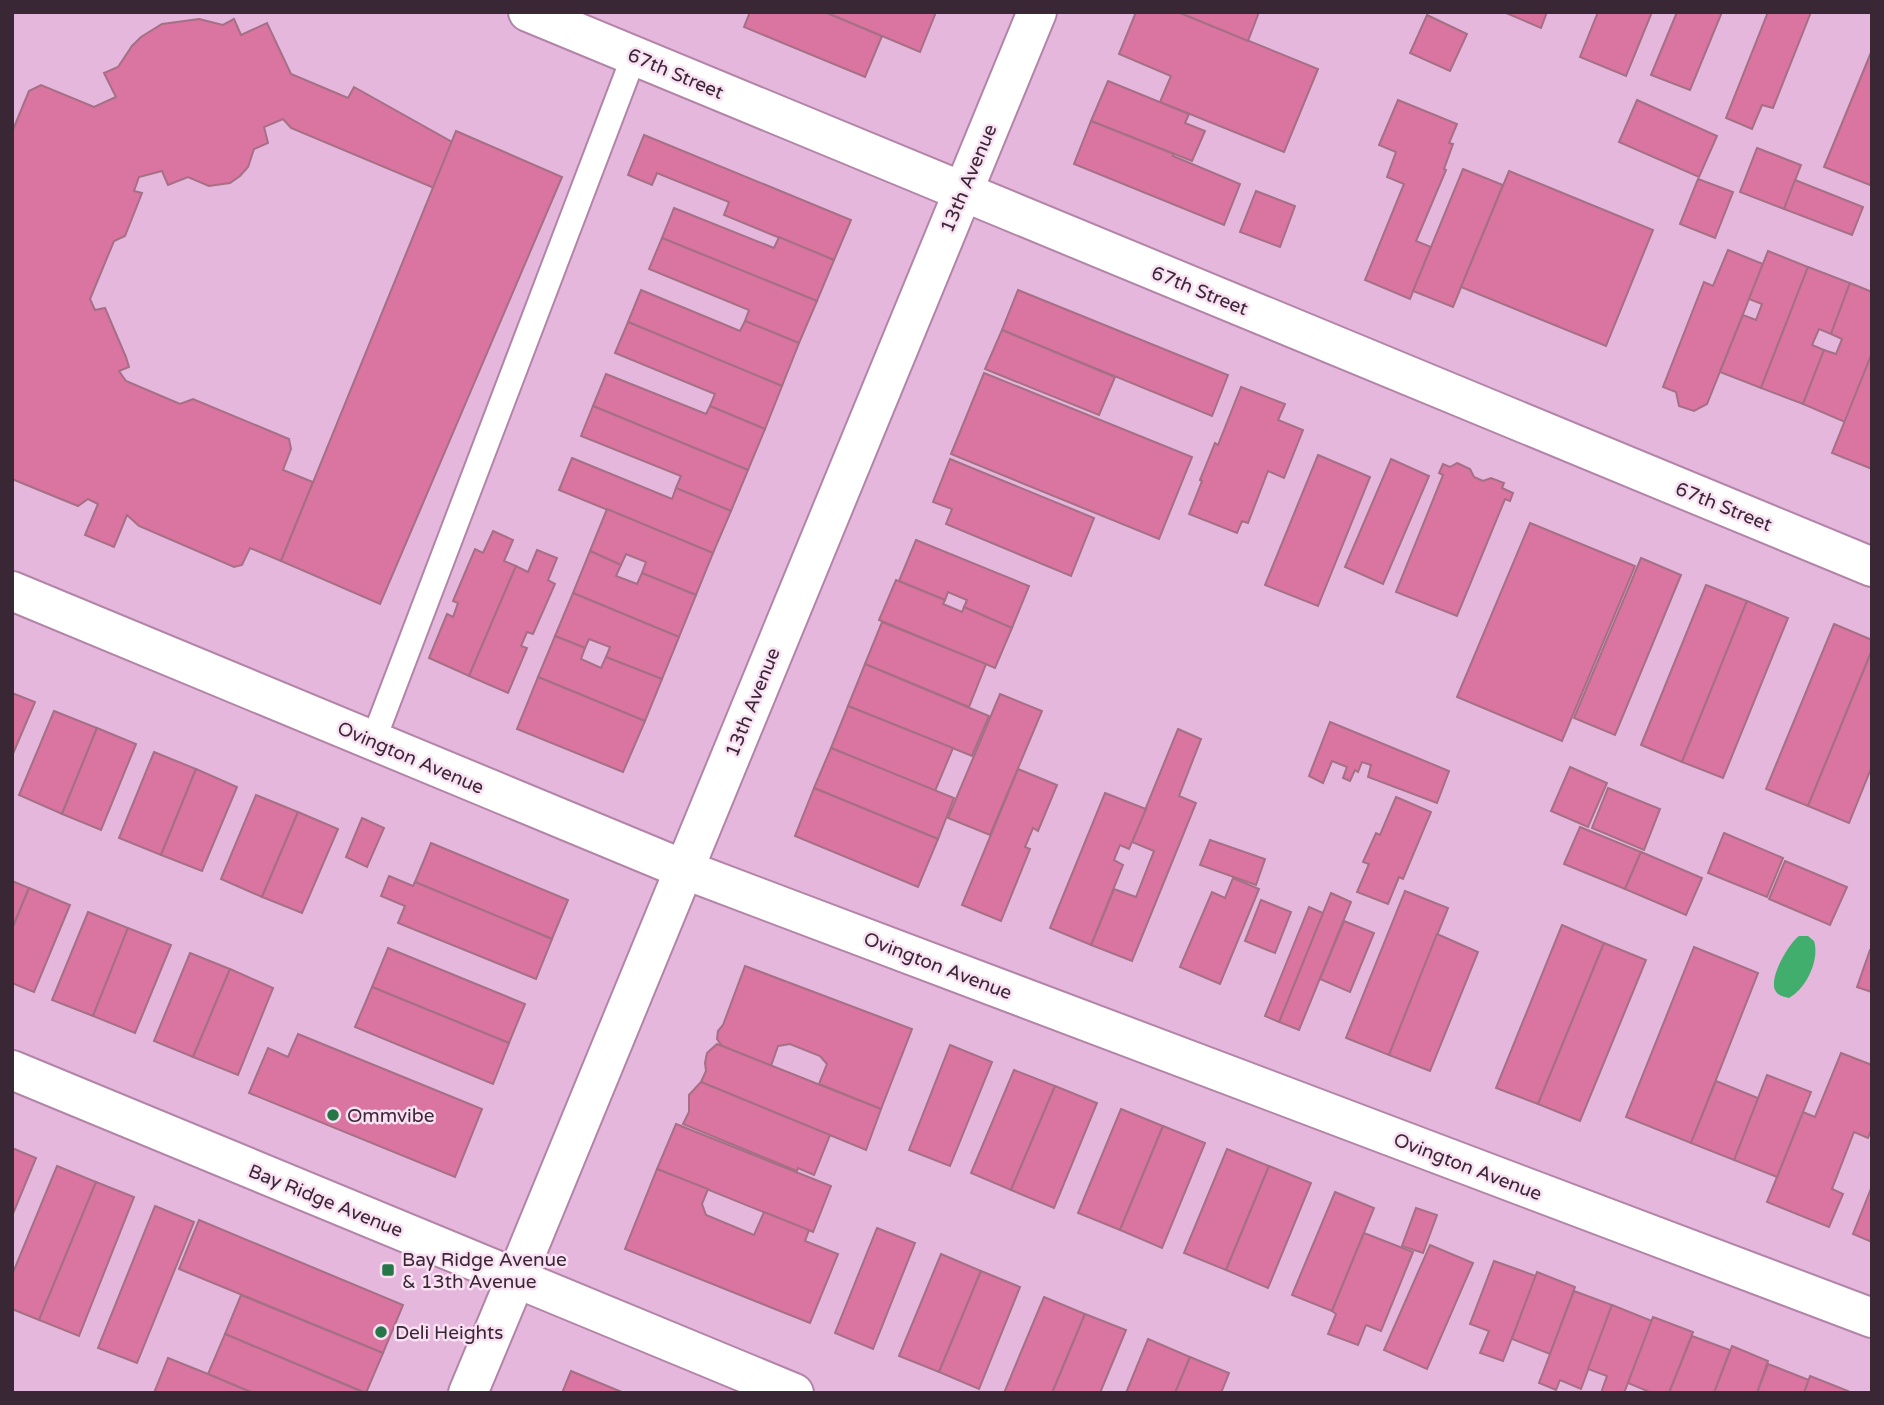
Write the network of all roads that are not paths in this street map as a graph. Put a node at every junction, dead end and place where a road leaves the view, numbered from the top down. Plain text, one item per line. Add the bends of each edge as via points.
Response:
1 (528, 12) edge
2 (1037, 12) edge
3 (634, 56) junction
4 (962, 192) junction
5 (1872, 567) edge
6 (12, 591) edge
7 (373, 741) junction
8 (683, 869) junction
9 (12, 1070) edge
10 (516, 1278) junction
11 (1872, 1318) edge
12 (468, 1393) edge
13 (794, 1393) edge

1 - 3 street, 67th Street
2 - 4 street, 13th Avenue
3 - 4 street, 67th Street
3 - 7 lane
4 - 5 street, 67th Street
4 - 8 street, 13th Avenue
6 - 7 street, Ovington Avenue
7 - 8 street, Ovington Avenue
8 - 10 street, 13th Avenue
8 - 11 street, Ovington Avenue
9 - 10 street, Bay Ridge Avenue
10 - 12 street, 13th Avenue
10 - 13 street, Bay Ridge Avenue

